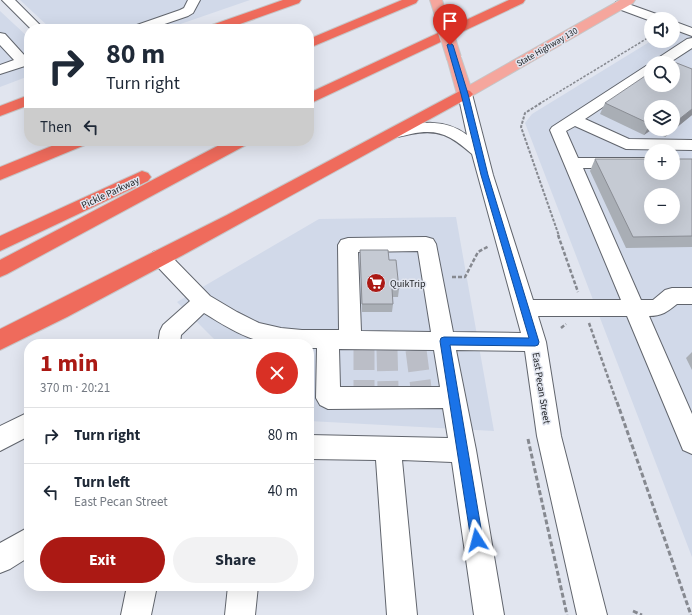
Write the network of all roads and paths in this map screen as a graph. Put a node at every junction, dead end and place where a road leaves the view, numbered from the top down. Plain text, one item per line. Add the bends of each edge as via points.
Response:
1 (11, 0) edge
2 (194, 0) edge
3 (295, 0) edge
4 (412, 0) edge
5 (436, 0) edge
6 (519, 0) edge
7 (624, 2) edge
8 (644, 12) edge
9 (33, 24) edge
10 (152, 24) edge
11 (228, 24) edge
12 (680, 28) edge
13 (692, 32) edge
14 (0, 37) edge
15 (314, 42) edge
16 (692, 42) edge
17 (671, 56) edge
18 (24, 59) edge
19 (24, 62) edge
20 (389, 62) junction
21 (0, 70) edge
22 (644, 74) edge
23 (465, 94) junction
24 (314, 97) edge
25 (314, 101) edge
26 (24, 102) edge
27 (0, 111) edge
28 (574, 120) junction
29 (395, 133) junction
30 (692, 144) edge
31 (67, 146) edge
32 (208, 146) edge
33 (231, 146) edge
34 (480, 153) junction
35 (572, 163) junction
36 (644, 163) edge
37 (0, 174) edge
38 (0, 244) edge
39 (490, 246) dead end
40 (160, 257) junction
41 (0, 269) edge
42 (452, 277) dead end
43 (692, 296) edge
44 (203, 302) junction
45 (524, 308) junction
46 (634, 308) junction
47 (584, 322) dead end
48 (570, 323) dead end
49 (561, 328) dead end
50 (170, 339) edge
51 (308, 339) edge
52 (314, 339) edge
53 (0, 340) edge
54 (444, 341) junction
55 (351, 342) junction
56 (535, 342) junction
57 (454, 397) junction
58 (24, 426) edge
59 (0, 439) edge
60 (528, 439) dead end
61 (692, 442) edge
62 (314, 447) edge
63 (388, 448) junction
64 (463, 450) junction
65 (24, 544) edge
66 (0, 559) edge
67 (141, 591) edge
68 (242, 591) edge
69 (633, 611) dead end
70 (136, 615) edge
71 (240, 615) edge
72 (402, 615) edge
73 (489, 615) edge
74 (567, 615) edge
75 (592, 615) edge
76 (642, 615) edge
77 (691, 615) edge

1 - 9 street
2 - 10 street via 189,10
3 - 11 highway
4 - 15 highway
5 - 23 main road, bridge
6 - 20 highway
7 - 8 street
7 - 23 main road, State Highway 130
12 - 13 street
14 - 18 street
16 - 17 street
19 - 21 street
20 - 24 highway
20 - 25 highway
22 - 28 street
23 - 29 highway
23 - 34 street, East Pecan Street
26 - 27 highway
28 - 30 street via 626,144
28 - 35 street via 558,130
29 - 34 street via 420,126 436,127 460,136
29 - 40 highway
31 - 37 highway
32 - 38 highway, Pickle Parkway
33 - 41 highway
34 - 45 street, East Pecan Street
35 - 36 street
35 - 46 street
39 - 42 path via 478,252 465,277
40 - 44 street
40 - 53 highway
43 - 46 street via 672,296 658,308
44 - 50 street via 171,331
44 - 51 street via 255,331 280,337
45 - 46 street
45 - 56 street, East Pecan Street
46 - 61 street
47 - 77 path via 589,323
48 - 49 path
52 - 55 street
54 - 55 street via 416,346
54 - 55 street via 426,244 348,245
54 - 56 street
54 - 57 street
55 - 57 street via 328,398 364,393 421,393
56 - 75 street, East Pecan Street via 549,436
57 - 64 street
58 - 59 street
60 - 74 path
62 - 63 street
63 - 64 street
63 - 72 street
64 - 73 street
65 - 66 street
67 - 70 street
68 - 71 street
69 - 76 path

